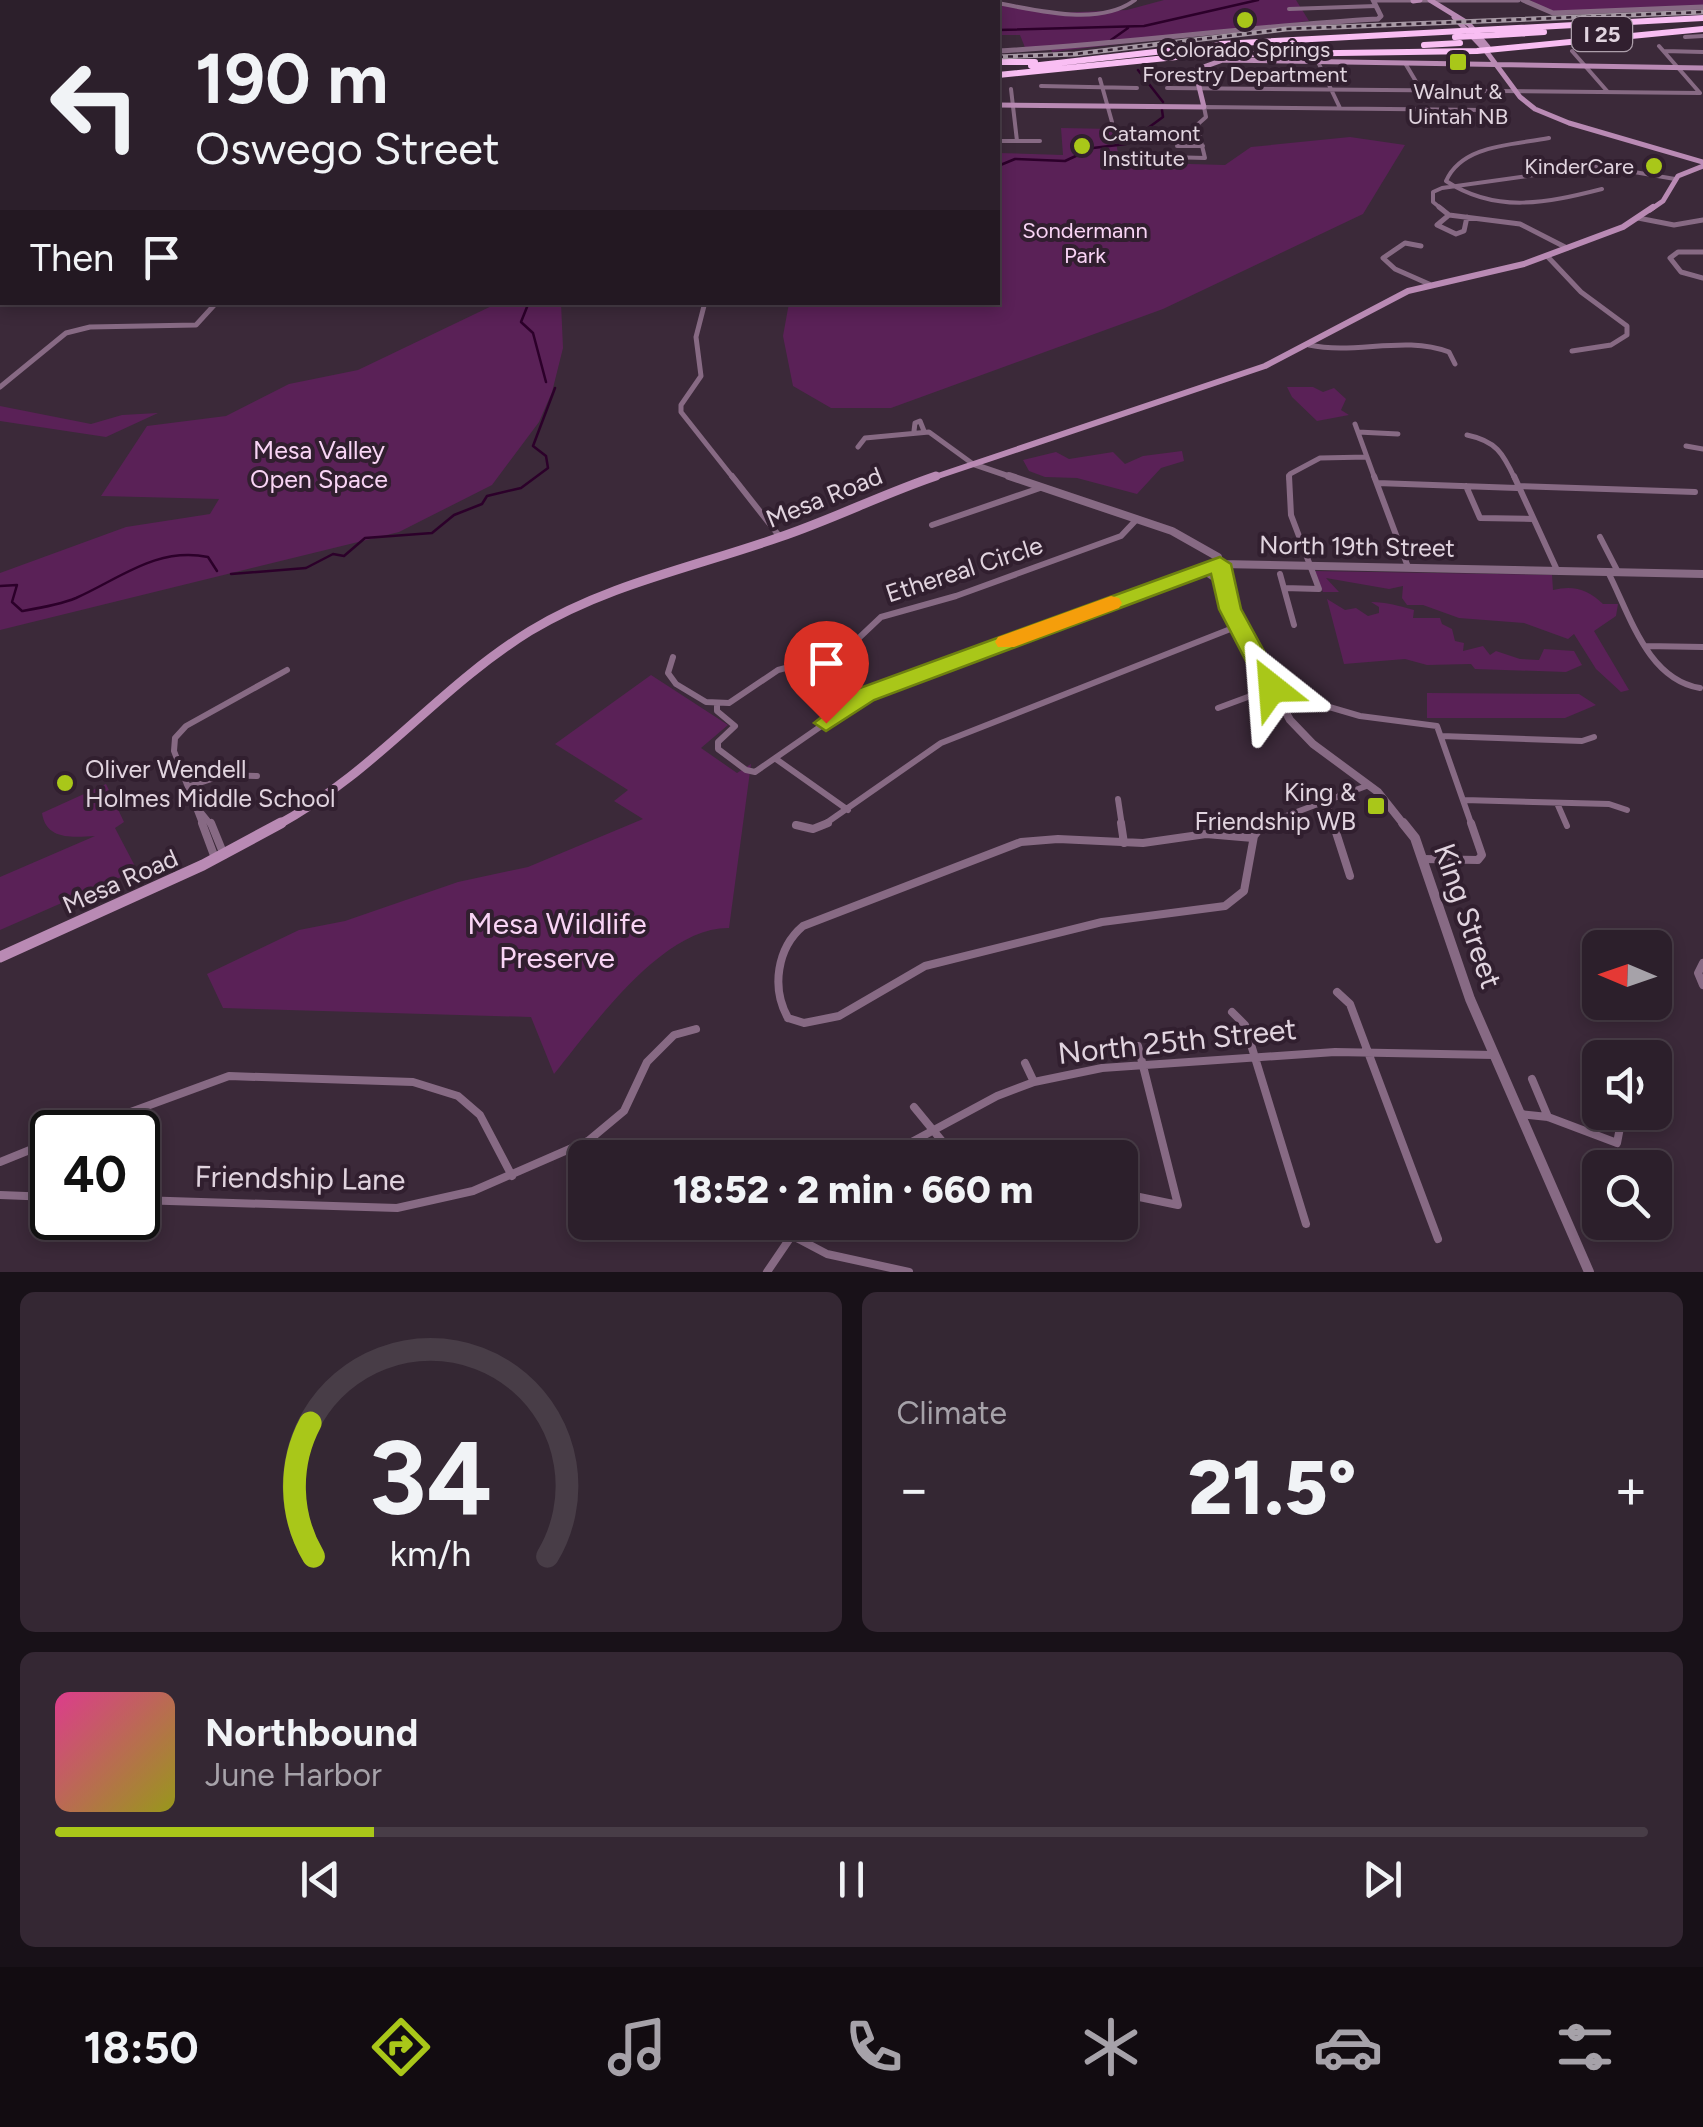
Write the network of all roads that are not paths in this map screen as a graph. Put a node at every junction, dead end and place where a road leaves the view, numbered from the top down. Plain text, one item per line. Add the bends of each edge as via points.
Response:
1 (1135, 0) edge
2 (1521, 0) edge
3 (1416, 1) edge
4 (1431, 1) edge
5 (1022, 2) edge
6 (1374, 2) edge
7 (1703, 7) edge
8 (1289, 9) dead end
9 (1703, 18) edge
10 (1464, 24) junction
11 (1703, 30) edge
12 (1686, 37) dead end
13 (1499, 38) junction
14 (1221, 44) junction
15 (1458, 44) junction
16 (1514, 49) junction
17 (1000, 51) edge
18 (1486, 51) junction
19 (1572, 51) dead end
20 (1703, 52) edge
21 (1318, 62) junction
22 (1495, 62) junction
23 (1405, 63) junction
24 (1588, 66) junction
25 (1678, 68) junction
26 (1703, 68) edge
27 (1000, 71) edge
28 (1000, 71) edge
29 (1100, 79) dead end
30 (1041, 86) dead end
31 (1104, 88) junction
32 (1138, 88) dead end
33 (1167, 88) dead end
34 (1198, 88) junction
35 (1011, 89) dead end
36 (1332, 90) junction
37 (1422, 90) junction
38 (1515, 91) junction
39 (1608, 91) junction
40 (1000, 105) edge
41 (1014, 105) junction
42 (1108, 106) junction
43 (1204, 107) junction
44 (1340, 108) junction
45 (1484, 110) dead end
46 (1112, 122) dead end
47 (1549, 138) dead end
48 (1000, 141) edge
49 (1017, 141) junction
50 (1040, 141) dead end
51 (1177, 146) dead end
52 (1203, 146) junction
53 (1132, 156) dead end
54 (1703, 164) edge
55 (1675, 179) junction
56 (1454, 187) junction
57 (1602, 189) dead end
58 (1448, 214) junction
59 (1467, 216) junction
60 (1638, 218) junction
61 (1703, 220) edge
62 (1421, 246) dead end
63 (1568, 248) junction
64 (1703, 252) edge
65 (1547, 256) junction
66 (1703, 278) edge
67 (1428, 284) junction
68 (215, 305) edge
69 (704, 305) edge
70 (1309, 345) junction
71 (1572, 351) dead end
72 (1454, 364) dead end
73 (0, 387) edge
74 (1398, 434) dead end
75 (1466, 436) dead end
76 (1686, 446) dead end
77 (858, 447) dead end
78 (1703, 449) edge
79 (1367, 457) junction
80 (973, 464) junction
81 (1377, 484) junction
82 (1466, 486) junction
83 (1518, 487) junction
84 (1042, 488) junction
85 (1695, 492) dead end
86 (1137, 519) junction
87 (1533, 519) junction
88 (932, 525) dead end
89 (1600, 536) dead end
90 (780, 537) junction
91 (1220, 564) junction
92 (1308, 565) junction
93 (1408, 567) junction
94 (1557, 570) junction
95 (1195, 571) junction
96 (1613, 572) junction
97 (1280, 574) dead end
98 (1703, 574) edge
99 (1223, 583) junction
100 (1284, 588) junction
101 (1294, 625) dead end
102 (1238, 626) junction
103 (1645, 646) junction
104 (1703, 648) edge
105 (673, 657) dead end
106 (287, 670) dead end
107 (1272, 688) junction
108 (1700, 688) dead end
109 (717, 704) junction
110 (1280, 704) junction
111 (1218, 708) dead end
112 (1441, 736) junction
113 (1594, 737) dead end
114 (776, 759) junction
115 (257, 776) dead end
116 (1370, 784) junction
117 (190, 786) junction
118 (1118, 799) dead end
119 (1326, 800) junction
120 (1464, 800) junction
121 (1557, 803) junction
122 (849, 810) junction
123 (1627, 810) dead end
124 (796, 824) dead end
125 (1567, 826) dead end
126 (1252, 838) junction
127 (1124, 843) junction
128 (220, 857) junction
129 (1423, 859) junction
130 (1350, 876) dead end
131 (0, 957) edge
132 (1703, 963) edge
133 (1703, 985) edge
134 (1336, 992) dead end
135 (1232, 1012) dead end
136 (696, 1029) dead end
137 (1138, 1046) dead end
138 (1368, 1051) junction
139 (1494, 1055) junction
140 (1256, 1057) junction
141 (1025, 1063) dead end
142 (1142, 1064) junction
143 (1532, 1079) dead end
144 (1034, 1082) junction
145 (914, 1107) dead end
146 (136, 1110) edge
147 (1520, 1114) junction
148 (1548, 1117) junction
149 (931, 1130) junction
150 (1582, 1130) edge
151 (1582, 1130) edge
152 (1620, 1130) edge
153 (914, 1140) edge
154 (940, 1140) edge
155 (30, 1150) edge
156 (0, 1162) edge
157 (512, 1176) junction
158 (0, 1196) edge
159 (30, 1197) edge
160 (1138, 1197) edge
161 (160, 1201) edge
162 (1306, 1224) dead end
163 (1438, 1238) dead end
164 (787, 1240) edge
165 (802, 1240) edge
166 (767, 1272) edge
167 (909, 1272) edge
168 (1589, 1272) edge

1 - 5 street via 1123,10 1068,12
2 - 4 street
2 - 7 street via 1552,13
3 - 4 street
3 - 6 street
4 - 10 main road
6 - 8 street
6 - 17 street via 1380,18
9 - 10 highway
9 - 13 highway, I 25
10 - 14 highway
10 - 18 main road
11 - 12 street
11 - 13 highway, I 25
11 - 16 highway
13 - 15 highway, I 25, bridge
14 - 15 highway, I 25
14 - 27 highway, I 25
15 - 18 highway
15 - 22 highway
15 - 28 highway via 1201,54 1076,70
16 - 18 highway
16 - 22 highway
18 - 22 main road
19 - 24 street
20 - 25 street via 1661,49
21 - 23 main road
21 - 34 main road via 1207,62 1195,70
21 - 36 street
22 - 23 main road
22 - 24 main road
22 - 38 main road
23 - 37 street
24 - 25 main road
24 - 39 street
25 - 26 main road
25 - 39 street via 1700,93
29 - 31 street
30 - 31 street
31 - 32 street
31 - 42 street
33 - 34 street
34 - 36 street
34 - 43 main road
35 - 41 street
36 - 37 street
36 - 44 street
37 - 38 street
38 - 39 street
38 - 54 main road via 1559,120
40 - 41 main road
41 - 42 main road
41 - 49 street
42 - 43 main road
42 - 46 street
43 - 44 street
43 - 52 street via 1206,118 1197,125
44 - 45 street
47 - 56 street via 1486,150 1455,164 1445,178
48 - 49 street
49 - 50 street
51 - 52 street
52 - 53 street via 1205,158
54 - 55 main road, Mesa Road
55 - 56 street via 1599,166
55 - 60 main road, Mesa Road via 1667,198
56 - 57 street via 1504,206
56 - 58 street via 1438,188 1432,196
58 - 59 street
58 - 59 street via 1436,225 1456,234 1464,232
59 - 63 street via 1520,224
60 - 61 street via 1674,225
60 - 63 main road, Mesa Road
62 - 67 street via 1405,243 1383,258
63 - 65 main road, Mesa Road
64 - 66 street via 1670,258 1681,272
65 - 67 main road, Mesa Road
65 - 71 street via 1628,326 1618,342
67 - 70 main road, Mesa Road
68 - 73 street via 196,325 79,330 52,340
69 - 90 street via 696,337 701,376 681,412
70 - 72 street via 1346,352 1434,346
70 - 80 main road, Mesa Road via 1264,367
74 - 79 street via 1356,428
75 - 83 street via 1500,448
76 - 78 street
77 - 80 street via 866,438 924,431
79 - 81 street
79 - 92 street via 1320,458 1287,478
80 - 84 street
80 - 90 main road, Mesa Road
81 - 82 street
81 - 93 street
82 - 83 street
82 - 87 street via 1480,518
83 - 85 street
83 - 87 street
84 - 86 street
84 - 88 street
86 - 91 street via 1201,544
86 - 109 street, Ethereal Circle via 1121,536 881,617 836,657 784,668
87 - 94 street
89 - 96 street
90 - 128 main road, Mesa Road via 632,582 530,631 468,674 343,786
91 - 92 street, North 19th Street
91 - 95 street
91 - 99 street, King Street
92 - 93 street, North 19th Street
92 - 100 street via 1319,589
93 - 94 street, North 19th Street
94 - 96 street, North 19th Street
95 - 99 street
95 - 114 street via 866,694
96 - 98 street, North 19th Street
96 - 103 street
97 - 100 street
99 - 102 street, King Street
100 - 101 street
102 - 107 street, King Street
102 - 122 street via 941,743
103 - 104 street
103 - 108 street via 1664,675
105 - 109 street via 673,681
106 - 117 street via 178,734 174,751
107 - 110 street, King Street
107 - 111 street
109 - 114 street via 735,725 718,742 719,751 750,772
110 - 112 street via 1320,704 1437,726
110 - 116 street, King Street via 1314,744
112 - 113 street
112 - 120 street
114 - 122 street
115 - 117 street via 224,775
116 - 119 street
116 - 129 street, King Street via 1408,827
117 - 128 street
118 - 127 street
119 - 126 street via 1264,822
119 - 130 street
120 - 121 street
120 - 129 street via 1481,859
121 - 123 street
121 - 125 street
122 - 124 street via 813,829
126 - 127 street via 1206,834
126 - 127 street via 1248,888 1233,903 1045,931 911,970 822,1024 784,1021 784,945 802,926 1021,842
128 - 131 main road, Mesa Road
129 - 139 street, King Street
132 - 133 street
134 - 138 street via 1350,1004
135 - 140 street via 1245,1024
136 - 157 street, Friendship Lane via 674,1036 647,1062 624,1111 609,1126
137 - 142 street
138 - 139 street, North 25th Street
138 - 140 street, North 25th Street
138 - 163 street
139 - 147 street, King Street
140 - 142 street, North 25th Street
140 - 162 street
141 - 144 street
142 - 144 street, North 25th Street
142 - 160 street via 1178,1205
143 - 148 street
144 - 149 street, North 25th Street
145 - 149 street
146 - 157 street via 229,1076 413,1082 458,1096 480,1115
147 - 148 street
147 - 168 street, King Street
148 - 151 street
149 - 153 street, North 25th Street
149 - 154 street
150 - 152 street via 1617,1143
155 - 156 street
157 - 161 street, Friendship Lane via 396,1208
158 - 159 street
164 - 166 street
165 - 167 street via 827,1254

